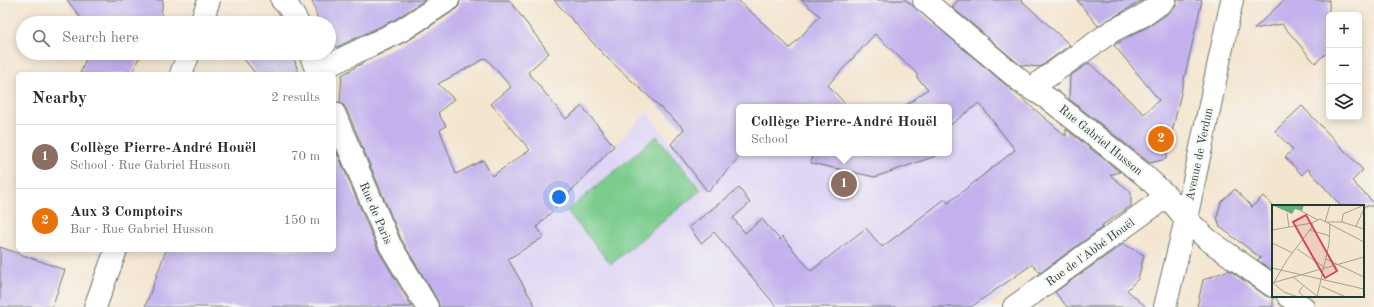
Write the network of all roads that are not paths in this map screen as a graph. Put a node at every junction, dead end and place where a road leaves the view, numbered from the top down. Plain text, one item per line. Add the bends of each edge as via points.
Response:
1 (210, 0) edge
2 (282, 0) edge
3 (448, 0) edge
4 (924, 0) edge
5 (1165, 0) edge
6 (1232, 0) edge
7 (204, 16) edge
8 (294, 16) edge
9 (336, 57) edge
10 (186, 60) edge
11 (330, 60) edge
12 (315, 66) edge
13 (182, 72) edge
14 (1033, 90) junction
15 (336, 119) edge
16 (1166, 196) junction
17 (1186, 219) junction
18 (115, 252) edge
19 (1272, 285) edge
20 (1289, 297) edge
21 (95, 307) edge
22 (427, 307) edge
23 (1014, 307) edge
24 (1165, 307) edge
25 (1303, 307) edge

1 - 7 street
2 - 8 street
3 - 9 street via 402,30
4 - 14 street, Rue Gabriel Husson
5 - 14 street via 1144,15 1112,31 1041,81
6 - 17 street, Avenue de Verdun
10 - 13 street
11 - 12 street
14 - 16 street, Rue Gabriel Husson via 1050,100 1143,174
15 - 22 street, Rue de Paris via 390,245
16 - 17 street, Rue Gabriel Husson
16 - 23 street, Rue de l'Abbé Houël
17 - 19 street, Rue Gabriel Husson via 1207,239
17 - 24 street, Avenue de Verdun
18 - 21 street
20 - 25 street

